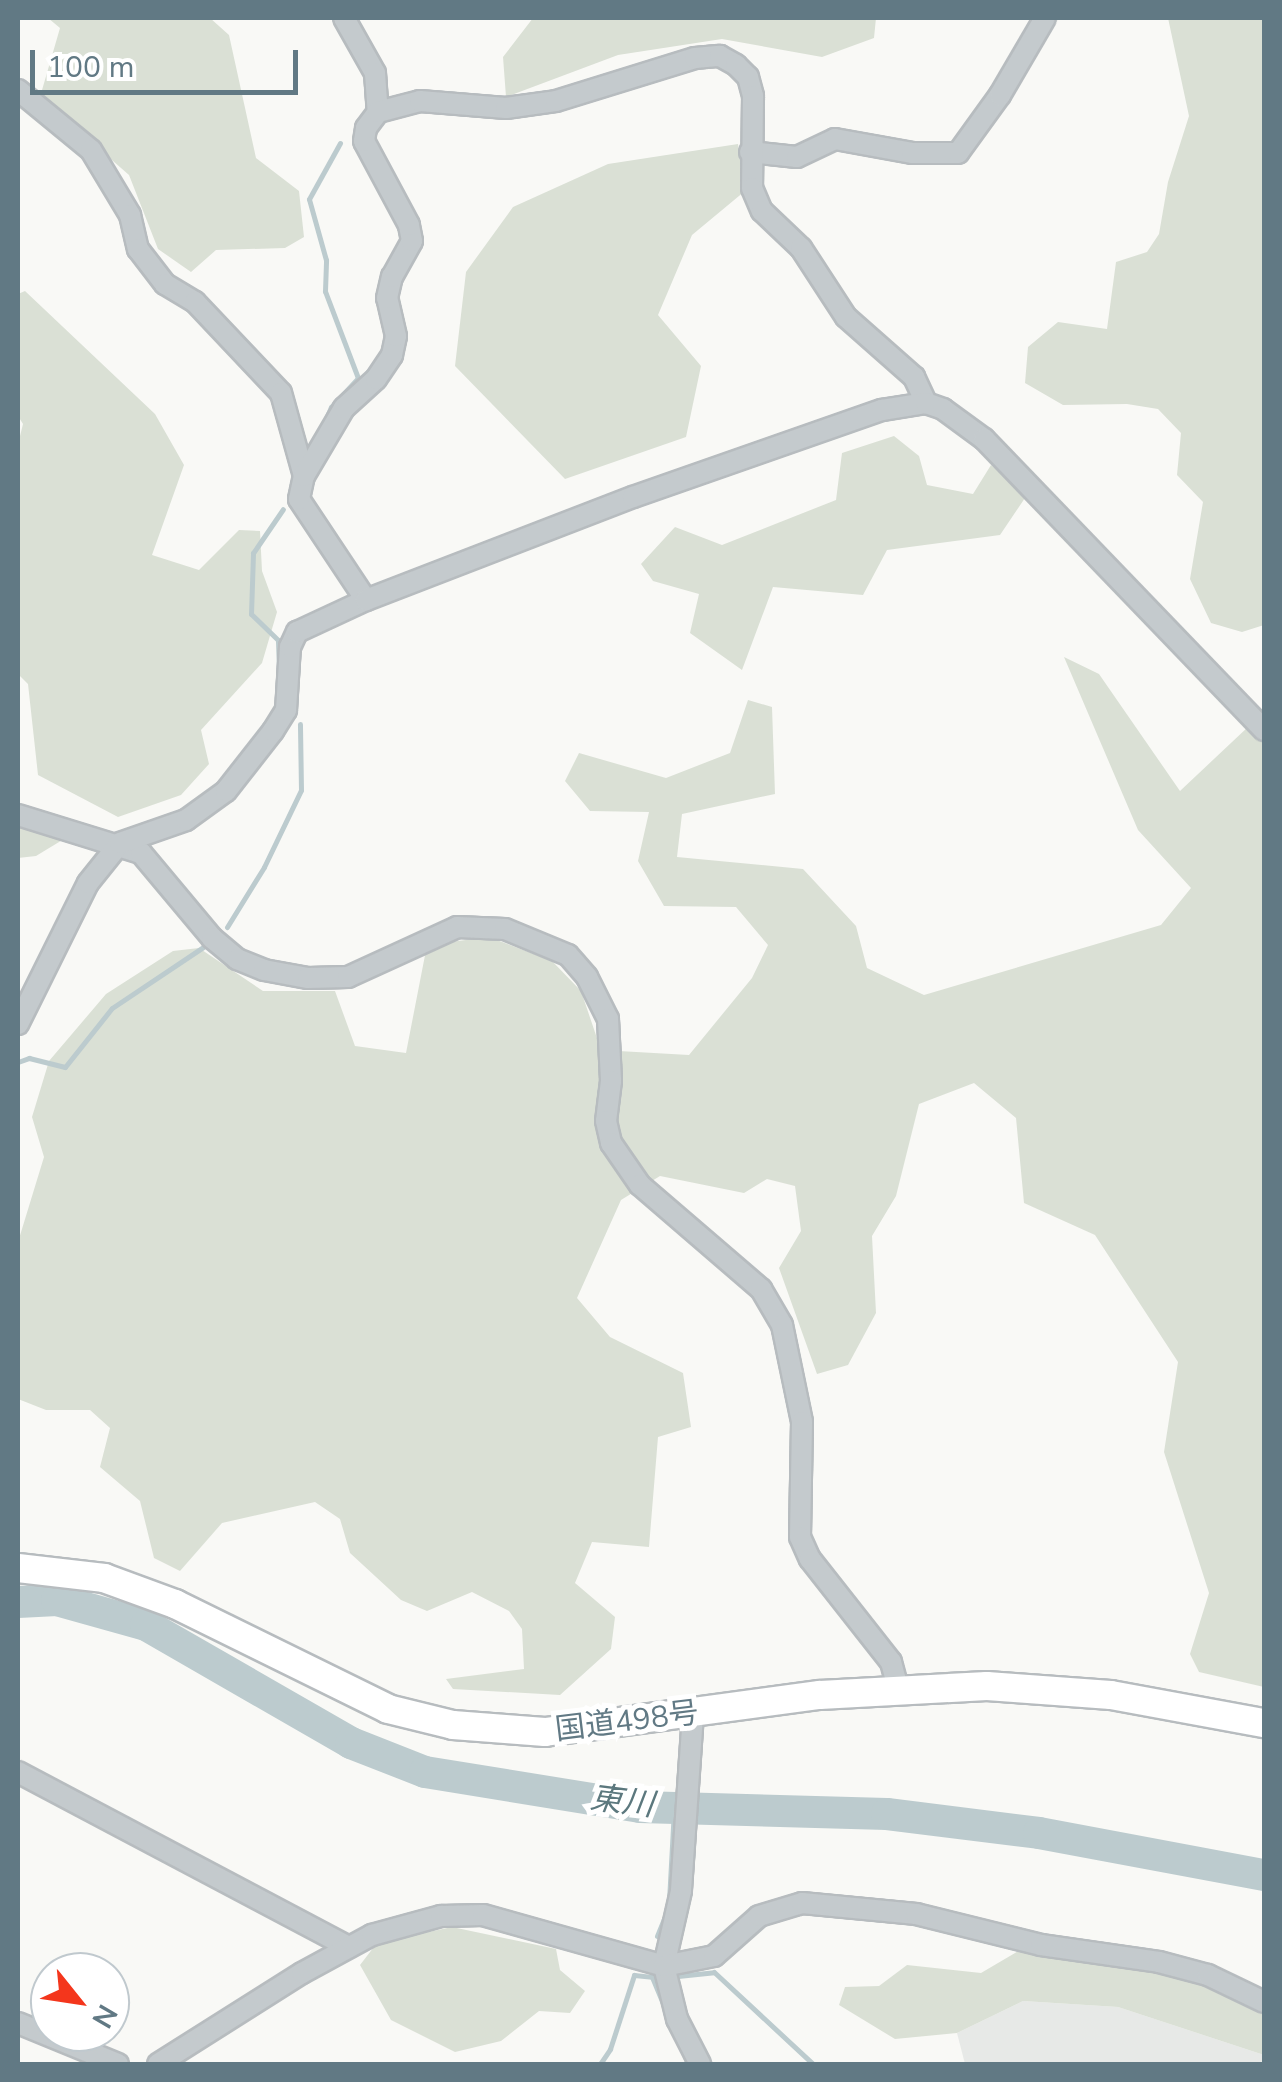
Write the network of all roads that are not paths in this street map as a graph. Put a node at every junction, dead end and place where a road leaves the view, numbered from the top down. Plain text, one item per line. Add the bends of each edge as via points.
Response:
1 (344, 18) edge
2 (1045, 18) edge
3 (18, 90) edge
4 (378, 112) junction
5 (750, 152) junction
6 (926, 403) junction
7 (304, 476) junction
8 (366, 600) junction
9 (1264, 730) edge
10 (18, 815) edge
11 (120, 843) junction
12 (18, 1024) edge
13 (18, 1568) edge
14 (898, 1690) junction
15 (693, 1714) junction
16 (1264, 1723) edge
17 (18, 1772) edge
18 (348, 1947) junction
19 (664, 1966) junction
20 (1264, 2002) edge
21 (18, 2023) edge
22 (118, 2064) edge
23 (158, 2064) edge
24 (700, 2064) edge

1 - 4 street via 375,74
2 - 5 street via 958,153 912,153 835,139 797,157
3 - 7 street via 91,150 130,215 138,250 281,393
4 - 5 street via 420,100 506,108 556,101 720,56 748,77
4 - 7 street via 364,141 412,240 387,298 396,336 384,367 344,408
5 - 6 street via 752,188 762,211 801,248 846,317 914,378
6 - 8 street via 882,410 633,497
6 - 9 street via 984,439
7 - 8 street via 299,499
8 - 11 street via 297,632 286,710 226,791 186,820
10 - 11 street
11 - 12 street via 88,884
11 - 14 street via 141,853 212,938 264,970 348,977 457,927 505,930 568,955 588,977 608,1019 606,1122 612,1143 640,1186 760,1289 782,1325 802,1422 800,1537 890,1662
13 - 15 highway, 国道498号 via 104,1578 175,1604 388,1709 453,1725 545,1732
14 - 15 highway, 国道498号 via 820,1694
14 - 16 highway, 国道498号 via 987,1686 1111,1695
15 - 19 street via 681,1891
17 - 18 street
18 - 19 street via 400,1924 482,1915
18 - 23 street
19 - 20 street via 714,1956 759,1916 802,1902 916,1914 1041,1944 1159,1962
19 - 24 street via 677,2019
21 - 22 street

